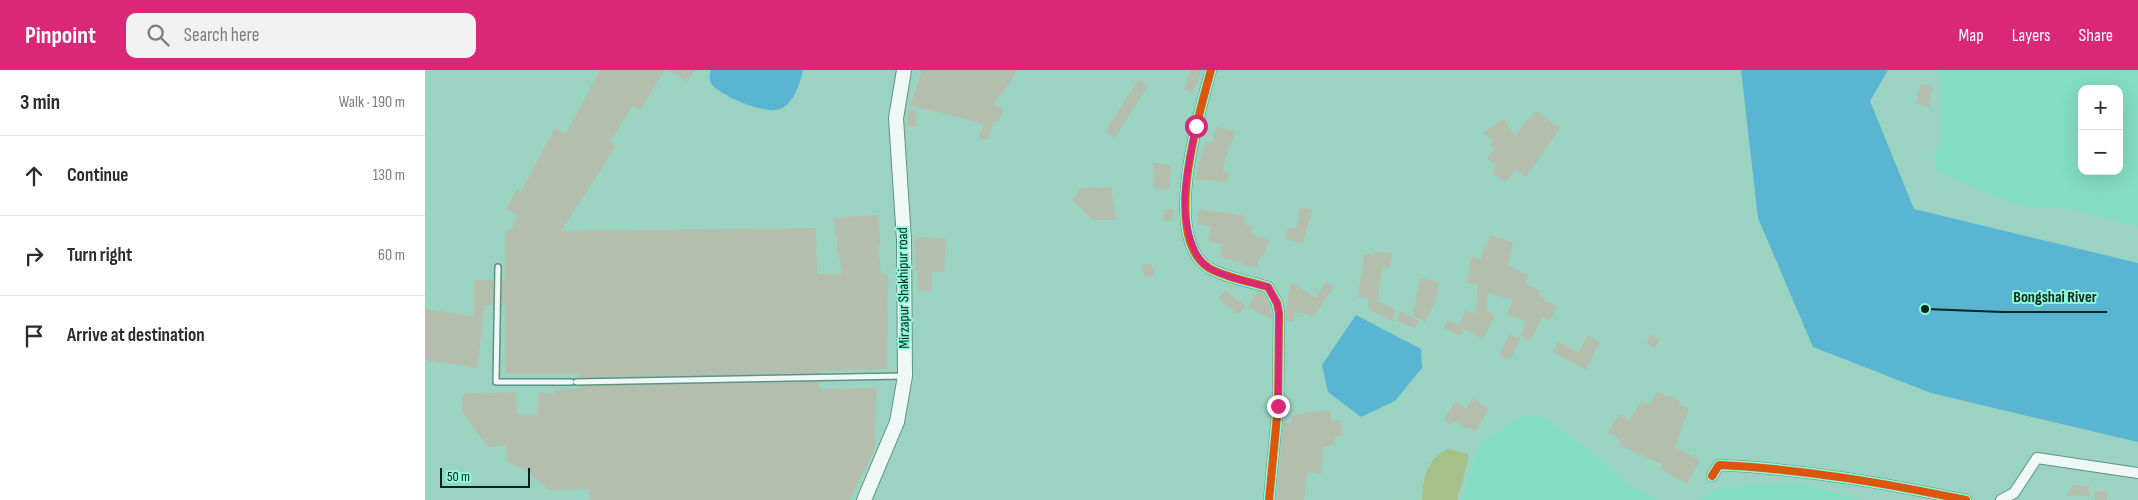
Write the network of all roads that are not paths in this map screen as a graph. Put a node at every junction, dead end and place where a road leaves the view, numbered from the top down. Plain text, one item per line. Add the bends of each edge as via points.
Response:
1 (904, 70) edge
2 (1211, 70) edge
3 (498, 267) dead end
4 (905, 376) junction
5 (2138, 473) edge
6 (1712, 476) dead end
7 (864, 500) edge
8 (1269, 500) edge
9 (1966, 500) edge
10 (2001, 500) edge

1 - 4 main road, Mirzapur Shakhipur road via 895,118 904,240
2 - 8 street via 1196,126 1185,192 1186,217 1196,255 1209,268 1268,287 1277,303 1278,406
3 - 4 lane via 496,382
4 - 7 main road, Mirzapur Shakhipur road via 897,422
5 - 10 street via 2037,458 2014,493
6 - 9 street via 1719,465 1758,467 1889,484

